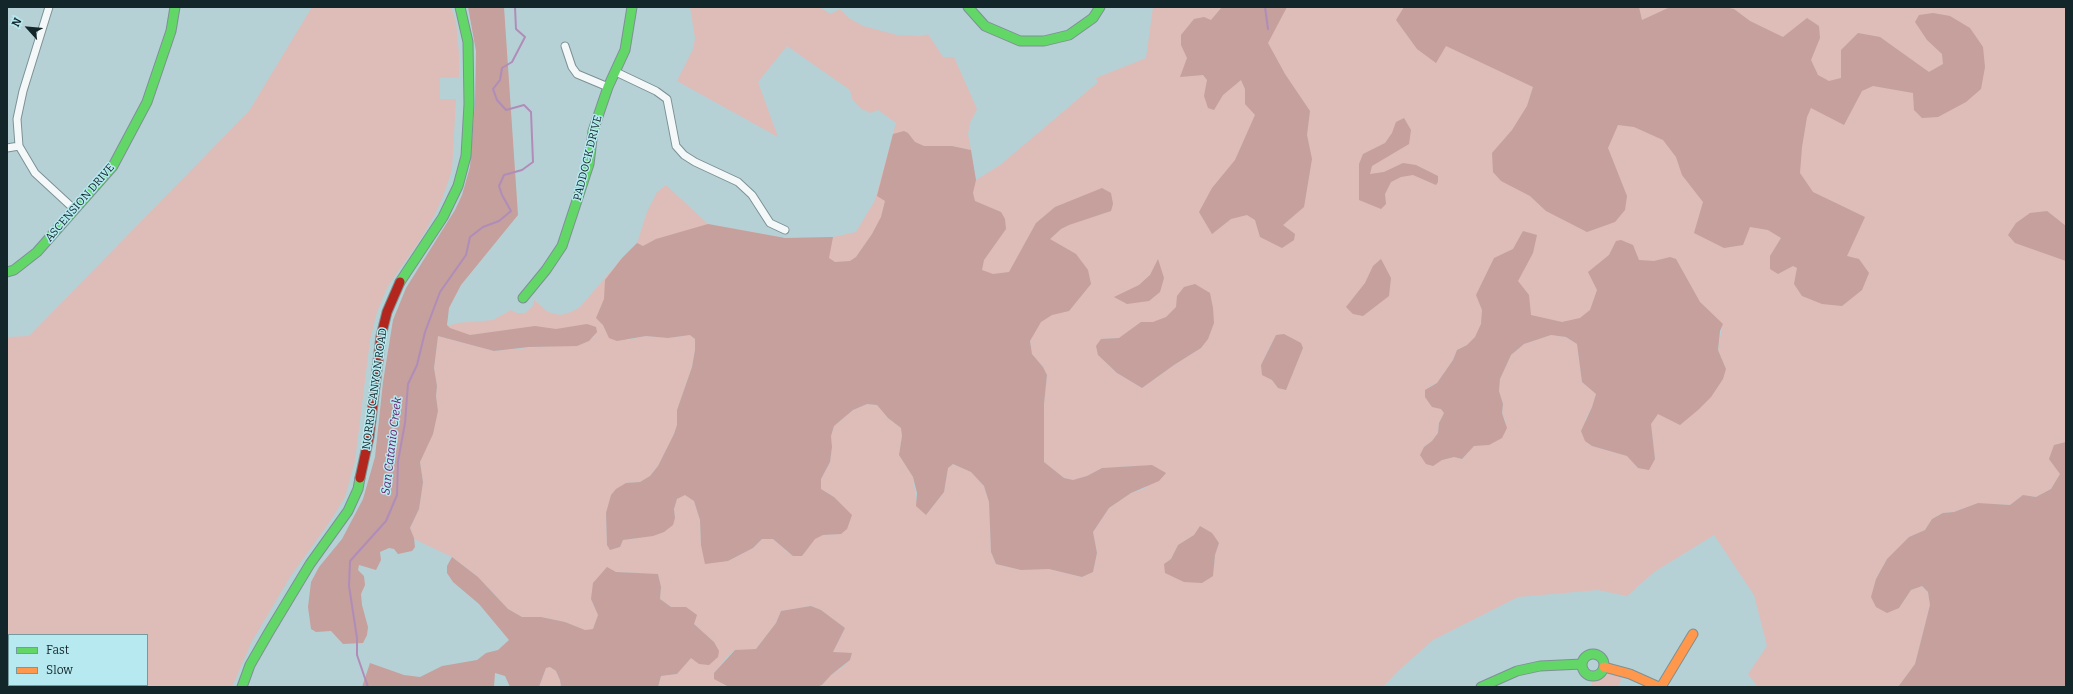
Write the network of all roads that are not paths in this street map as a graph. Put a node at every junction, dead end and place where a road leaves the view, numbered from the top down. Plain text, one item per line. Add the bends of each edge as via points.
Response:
1 (49, 7) edge
2 (175, 7) edge
3 (460, 7) edge
4 (632, 7) edge
5 (968, 7) edge
6 (1100, 7) edge
7 (565, 46) dead end
8 (616, 72) junction
9 (608, 87) junction
10 (19, 146) junction
11 (7, 148) edge
12 (74, 209) junction
13 (786, 230) dead end
14 (7, 272) edge
15 (522, 298) dead end
16 (1693, 634) dead end
17 (1582, 664) junction
18 (1604, 667) junction
19 (242, 687) edge
20 (1481, 687) edge
21 (1660, 687) edge

1 - 10 street via 23,91 18,119
2 - 12 street, ASCENSION DRIVE via 171,31 147,102 113,166
3 - 19 street, NORRIS CANYON ROAD via 468,42 469,104 466,156 458,186 444,217 396,289 387,312 381,336 369,438 358,489 348,511 310,564 269,632 250,665
4 - 8 street, PADDOCK DRIVE via 625,50
5 - 6 street via 985,26 1020,41 1044,41 1070,35 1093,18
7 - 9 street via 577,74
8 - 9 street, PADDOCK DRIVE
8 - 13 street via 656,91 667,100 676,146 684,155 738,182 752,195 770,222
9 - 15 street, PADDOCK DRIVE via 593,131 589,164 562,246
10 - 11 street
10 - 12 street via 35,173
12 - 14 street, ASCENSION DRIVE via 37,252 14,270
16 - 21 street
17 - 18 street via 1583,670 1590,676 1599,674
17 - 18 street via 1585,657 1596,654 1602,659
17 - 20 street via 1540,666 1516,671
18 - 21 street via 1630,674

